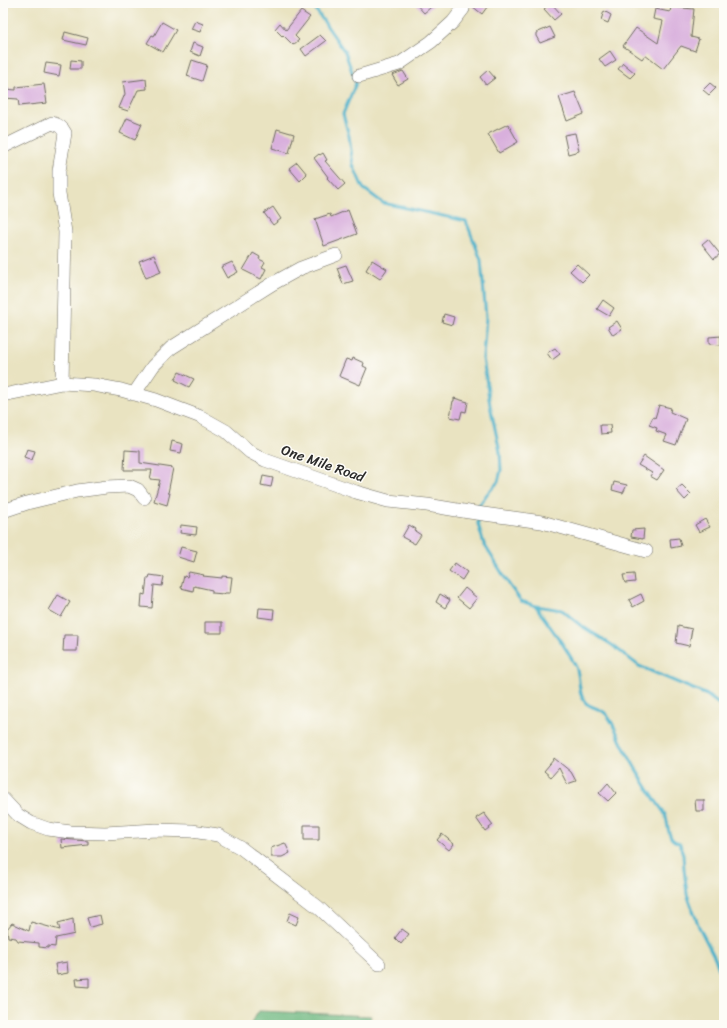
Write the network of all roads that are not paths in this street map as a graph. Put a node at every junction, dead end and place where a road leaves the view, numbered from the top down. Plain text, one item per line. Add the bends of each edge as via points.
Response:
1 (464, 3) edge
2 (359, 76) dead end
3 (3, 147) edge
4 (336, 255) dead end
5 (62, 382) junction
6 (134, 394) junction
7 (3, 395) edge
8 (144, 498) dead end
9 (3, 511) edge
10 (646, 551) dead end
11 (3, 799) edge
12 (379, 964) dead end

1 - 2 street via 453,22 431,42 399,64
3 - 5 street via 52,123 62,128 65,133 59,171 59,193 65,232
4 - 6 street via 301,268 272,284 171,348 153,366
5 - 6 street, One Mile Road via 94,385
5 - 7 street, One Mile Road
6 - 10 street, One Mile Road via 201,417 226,431 250,452 265,460 356,492 388,501 542,522
8 - 9 street via 138,490 129,486 107,486 27,503
11 - 12 street via 18,815 48,829 105,833 192,831 218,835 241,848 318,907

